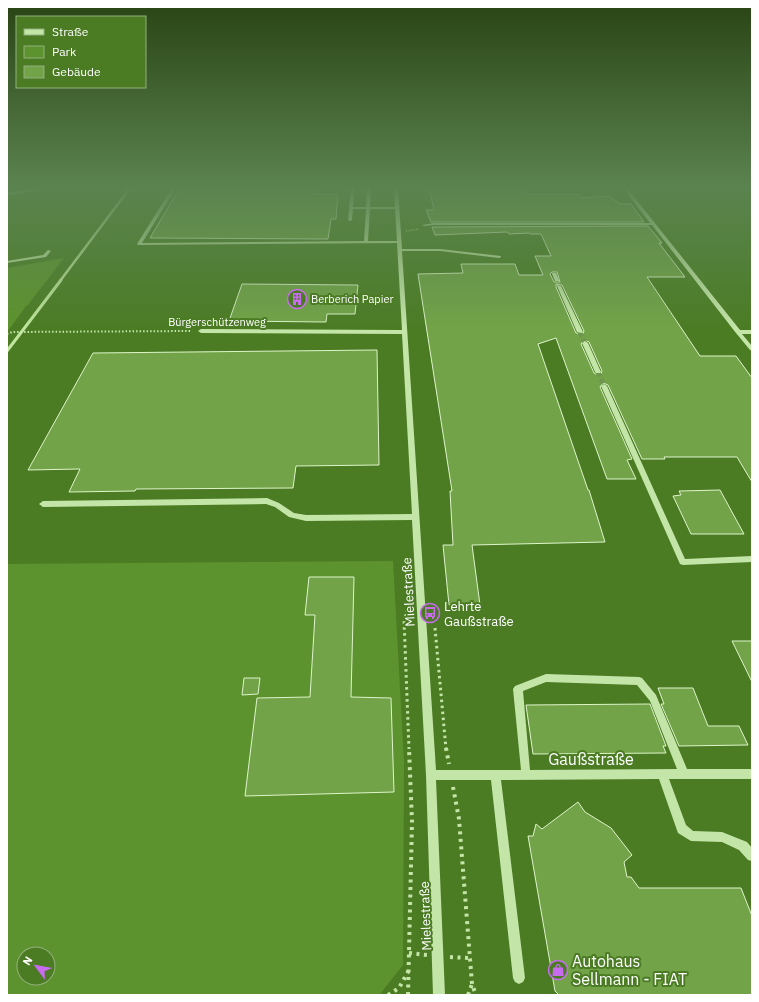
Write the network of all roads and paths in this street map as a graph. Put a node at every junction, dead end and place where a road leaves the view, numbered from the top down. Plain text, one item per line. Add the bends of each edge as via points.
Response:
1 (145, 235) edge
2 (366, 235) edge
3 (401, 235) edge
4 (405, 235) edge
5 (661, 235) edge
6 (366, 242) junction
7 (402, 247) junction
8 (49, 251) dead end
9 (499, 257) dead end
10 (7, 262) edge
11 (554, 274) dead end
12 (557, 280) dead end
13 (559, 286) dead end
14 (201, 331) joint
15 (405, 332) junction
16 (580, 332) tunnel mouth
17 (738, 332) junction
18 (752, 332) edge
19 (7, 334) edge
20 (585, 343) tunnel mouth
21 (752, 349) edge
22 (598, 372) tunnel mouth
23 (604, 386) tunnel mouth
24 (43, 504) dead end
25 (415, 516) junction
26 (752, 559) edge
27 (412, 596) dead end
28 (434, 622) dead end
29 (662, 774) junction
30 (684, 774) junction
31 (752, 774) edge
32 (431, 775) junction
33 (450, 775) junction
34 (495, 775) junction
35 (526, 775) junction
36 (752, 856) edge
37 (409, 970) junction
38 (519, 978) dead end
39 (472, 984) junction
40 (388, 995) edge
41 (408, 995) edge
42 (438, 995) edge
43 (468, 995) edge
44 (476, 995) edge

1 - 6 street via 139,244
2 - 6 street
3 - 7 street, Mielestraße
4 - 7 path
5 - 17 street
6 - 7 street
7 - 9 street
7 - 15 street, Mielestraße
8 - 10 street via 44,256
11 - 12 street
13 - 16 street
14 - 15 street, Bürgerschützenweg
14 - 19 path, Bürgerschützenweg
15 - 25 street, Mielestraße
17 - 18 street
17 - 21 street
20 - 22 street
23 - 26 street via 683,562
24 - 25 street via 267,501 292,515 306,518
25 - 32 street, Mielestraße
27 - 37 path via 404,619 412,822
28 - 33 path via 444,737
29 - 30 street, Gaußstraße
29 - 35 street, Gaußstraße
29 - 36 street via 682,829 691,836 722,837 743,846
30 - 31 street, Gaußstraße
30 - 35 street via 653,698 639,681 546,678 518,689
32 - 33 street, Gaußstraße
32 - 42 street, Mielestraße
33 - 34 street, Gaußstraße
33 - 39 path via 458,819
34 - 35 street, Gaußstraße
34 - 38 street
37 - 40 path via 399,988
37 - 41 path
39 - 43 path
39 - 44 path

